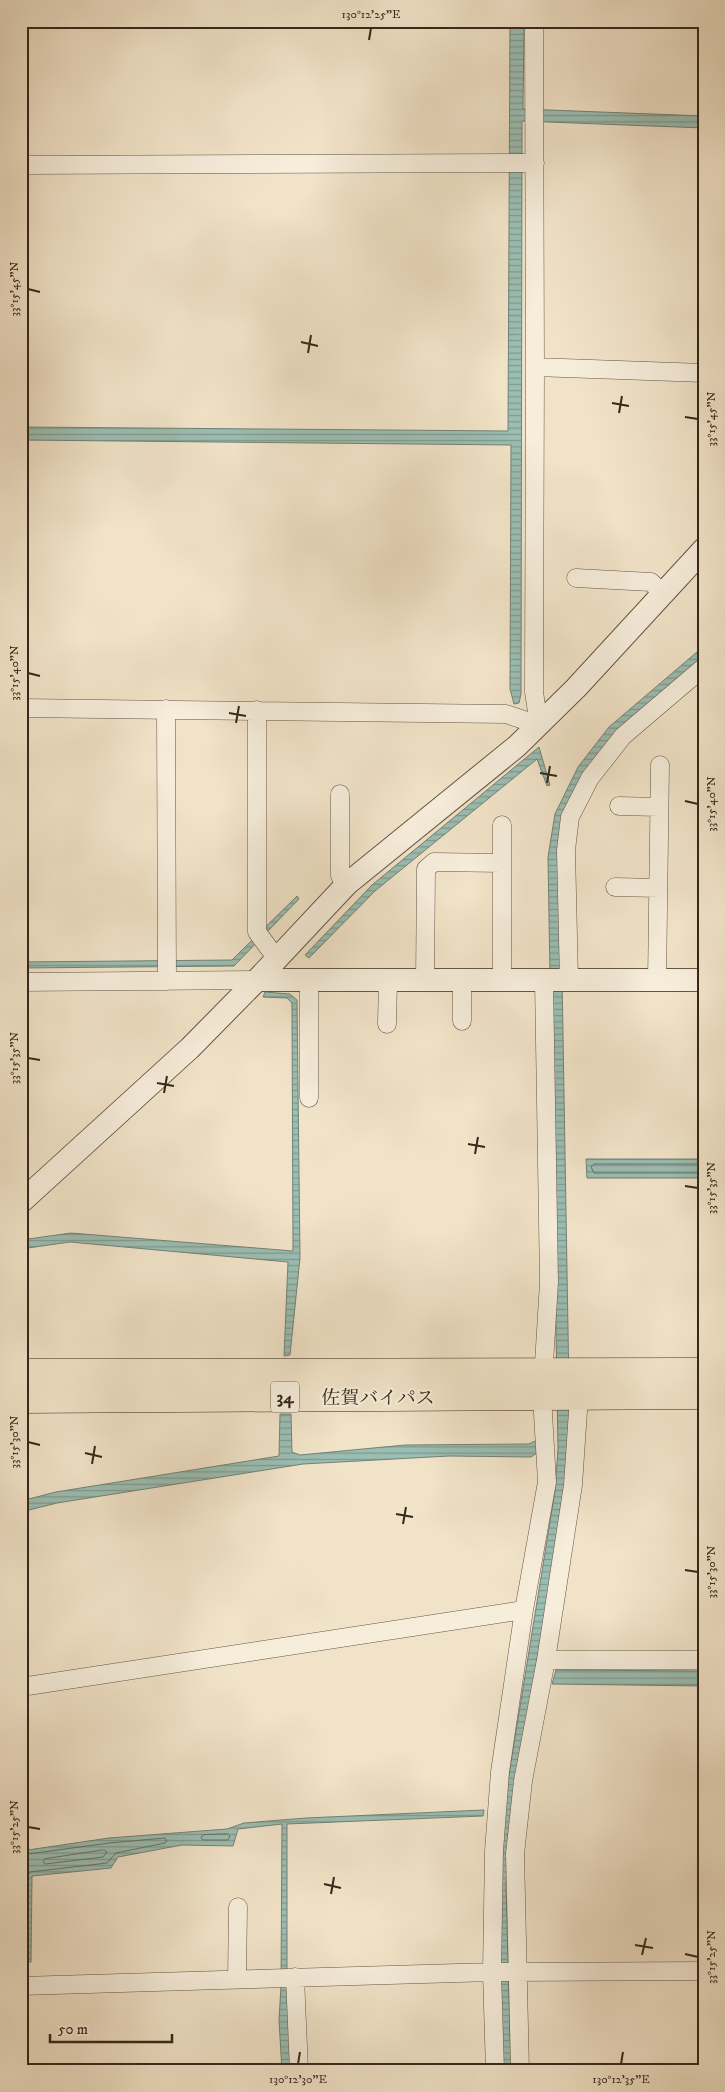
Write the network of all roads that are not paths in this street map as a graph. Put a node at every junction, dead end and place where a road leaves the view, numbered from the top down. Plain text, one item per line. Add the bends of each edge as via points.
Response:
1 (534, 21) edge
2 (535, 163) junction
3 (21, 164) edge
4 (535, 367) junction
5 (704, 373) edge
6 (704, 549) edge
7 (576, 578) dead end
8 (662, 593) junction
9 (704, 667) edge
10 (21, 708) edge
11 (166, 709) junction
12 (257, 710) junction
13 (539, 725) junction
14 (660, 765) dead end
15 (340, 794) dead end
16 (619, 806) dead end
17 (659, 806) junction
18 (502, 825) dead end
19 (502, 863) junction
20 (347, 884) junction
21 (615, 887) dead end
22 (658, 888) junction
23 (267, 945) junction
24 (257, 980) junction
25 (309, 980) junction
26 (388, 980) junction
27 (657, 980) junction
28 (704, 980) edge
29 (167, 981) junction
30 (425, 981) junction
31 (462, 981) junction
32 (502, 981) junction
33 (544, 981) junction
34 (569, 981) junction
35 (21, 982) edge
36 (462, 1021) dead end
37 (387, 1024) dead end
38 (309, 1098) dead end
39 (21, 1202) edge
40 (704, 1372) edge
41 (21, 1373) edge
42 (558, 1386) junction
43 (704, 1395) edge
44 (21, 1399) edge
45 (524, 1610) junction
46 (546, 1660) junction
47 (704, 1660) edge
48 (21, 1686) edge
49 (238, 1906) dead end
50 (704, 1971) edge
51 (492, 1972) junction
52 (518, 1972) junction
53 (296, 1977) junction
54 (237, 1979) junction
55 (21, 1986) edge
56 (299, 2071) edge
57 (495, 2071) edge
58 (520, 2071) edge

1 - 2 street
2 - 3 street
2 - 4 street
4 - 5 street
4 - 13 street via 534,692
6 - 8 street
7 - 8 street via 651,582
8 - 13 street
9 - 34 street via 624,736 590,778 570,817 566,850
10 - 11 street
11 - 12 street
11 - 29 street
12 - 13 street via 506,714
12 - 23 street
13 - 20 street
14 - 17 street
15 - 20 street via 340,876
16 - 17 street
17 - 22 street
18 - 19 street
19 - 30 street via 434,862 426,868
19 - 32 street
20 - 23 street
21 - 22 street
22 - 27 street
23 - 24 street
24 - 25 street
24 - 29 street
24 - 39 street via 190,1048
25 - 26 street
25 - 38 street
26 - 30 street
26 - 37 street
27 - 28 street
27 - 34 street
29 - 35 street
30 - 31 street
31 - 32 street
31 - 36 street
32 - 33 street
33 - 34 street
33 - 42 street via 549,1282
40 - 42 highway, 佐賀バイパス / 34
41 - 42 highway, 佐賀バイパス / 34
42 - 43 highway, 佐賀バイパス / 34
42 - 44 highway, 佐賀バイパス / 34
42 - 45 street via 547,1482
42 - 46 street via 573,1485
45 - 48 street
45 - 51 street via 500,1772 494,1851
46 - 47 street
46 - 52 street via 523,1781 515,1854
49 - 54 street
50 - 52 street
51 - 52 street
51 - 53 street
51 - 57 street
52 - 58 street
53 - 54 street
53 - 56 street
54 - 55 street

